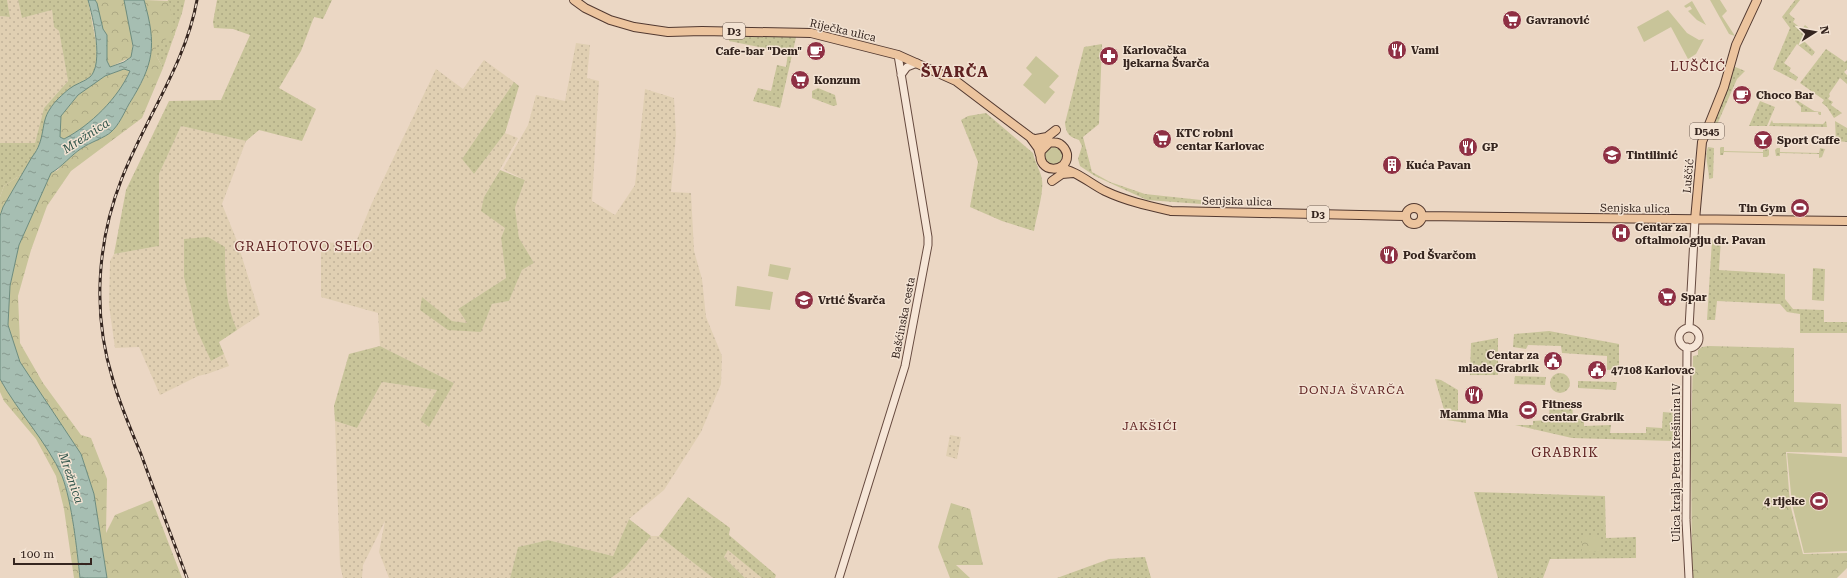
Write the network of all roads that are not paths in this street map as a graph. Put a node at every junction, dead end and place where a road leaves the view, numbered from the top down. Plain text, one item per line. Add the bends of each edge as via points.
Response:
1 (574, 0) edge
2 (1757, 0) edge
3 (898, 55) junction
4 (917, 63) junction
5 (901, 75) junction
6 (1056, 130) dead end
7 (1032, 138) junction
8 (1049, 143) junction
9 (1067, 154) junction
10 (1040, 155) junction
11 (1058, 168) junction
12 (1076, 173) junction
13 (1052, 181) dead end
14 (1695, 220) junction
15 (1847, 221) edge
16 (1690, 328) junction
17 (1687, 348) junction
18 (838, 578) edge
19 (1689, 578) edge

1 - 3 main road, Riječka ulica / D3 via 610,20 634,27 668,32 811,33
2 - 14 main road, Luščić / D545 via 1736,45 1724,87 1702,142
3 - 4 main road, D3
3 - 5 street, Bašćinska cesta
4 - 5 street via 907,67
4 - 7 main road, D3 via 956,81
5 - 18 street, Bašćinska cesta via 928,245 905,366
6 - 7 main road via 1047,137
7 - 8 main road, D3
7 - 10 main road, D3
8 - 9 main road, D3 via 1060,144
8 - 10 main road via 1043,147
9 - 11 main road via 1065,162
9 - 12 main road, D3
10 - 11 main road, D3 via 1042,163 1046,166
11 - 12 main road, Senjska ulica / D3
12 - 13 main road via 1062,174
12 - 14 main road, Senjska ulica / D3 via 1107,192 1171,211 1406,216 1407,221 1414,224 1422,216
14 - 15 main road, Senjska ulica / D3
14 - 16 street
16 - 17 street via 1683,329 1679,338 1681,344
16 - 17 street via 1695,330 1699,338 1696,345
17 - 19 street, Ulica kralja Petra Krešimira IV via 1686,505

